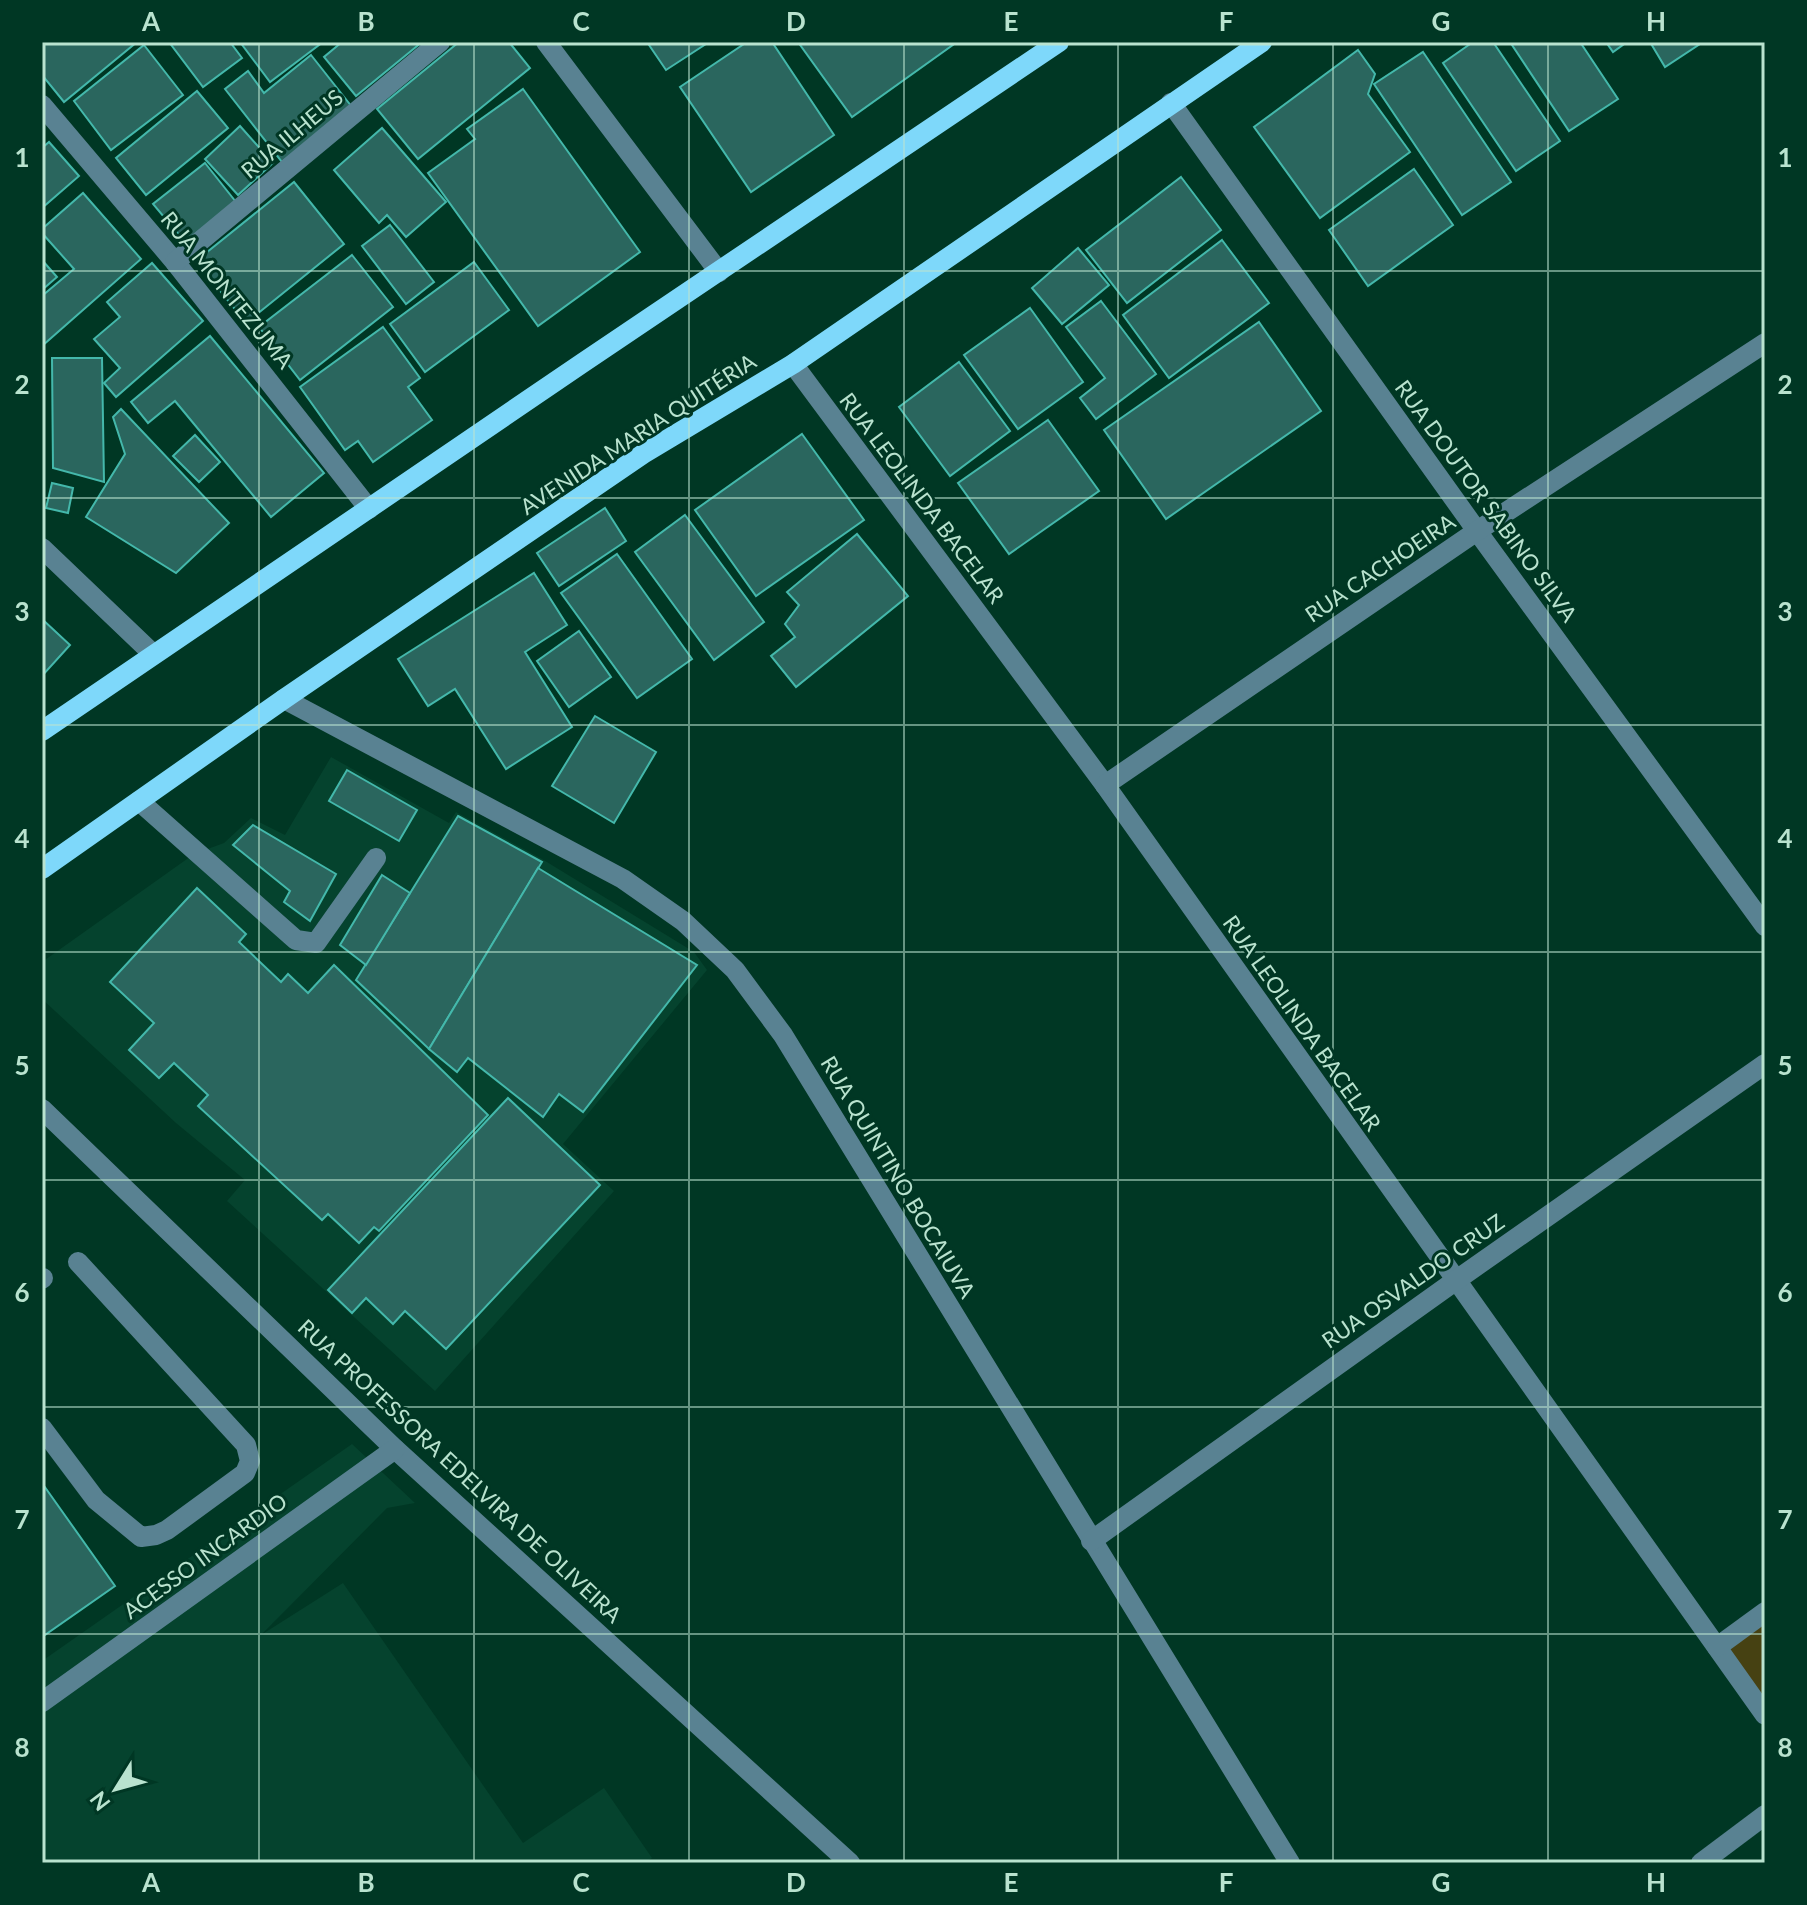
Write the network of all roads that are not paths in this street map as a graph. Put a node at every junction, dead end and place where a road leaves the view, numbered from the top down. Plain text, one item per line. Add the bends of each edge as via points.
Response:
1 (440, 42) edge
2 (546, 42) edge
3 (1059, 42) edge
4 (1262, 42) edge
5 (1171, 103) junction
6 (42, 105) edge
7 (175, 262) junction
8 (719, 272) junction
9 (1765, 343) edge
10 (793, 364) junction
11 (369, 509) junction
12 (1477, 531) junction
13 (42, 548) edge
14 (153, 654) junction
15 (284, 699) junction
16 (42, 731) edge
17 (1105, 785) junction
18 (139, 801) junction
19 (376, 858) dead end
20 (42, 869) edge
21 (1765, 926) edge
22 (1765, 1064) edge
23 (42, 1109) edge
24 (78, 1262) dead end
25 (1455, 1281) junction
26 (42, 1428) edge
27 (395, 1449) junction
28 (1091, 1541) junction
29 (1765, 1612) edge
30 (1717, 1647) junction
31 (42, 1702) edge
32 (1765, 1715) edge
33 (1765, 1815) edge
34 (850, 1863) edge
35 (1290, 1863) edge
36 (1701, 1863) edge

1 - 7 street, RUA ILHEUS
2 - 8 street
3 - 8 main road
4 - 5 main road, AVENIDA MARIA QUITÉRIA
5 - 10 main road, AVENIDA MARIA QUITÉRIA
5 - 12 street, RUA DOUTOR SABINO SILVA
6 - 7 street, RUA MONTEZUMA
7 - 11 street, RUA MONTEZUMA
8 - 11 main road
9 - 12 street, RUA CACHOEIRA
10 - 15 main road, AVENIDA MARIA QUITÉRIA via 643,454
10 - 17 street, RUA LEOLINDA BACELAR
11 - 14 main road
12 - 17 street, RUA CACHOEIRA
12 - 21 street, RUA DOUTOR SABINO SILVA
13 - 14 street
14 - 16 main road
15 - 18 main road, AVENIDA MARIA QUITÉRIA
15 - 28 street, RUA QUINTINO BOCAIUVA via 623,879 683,921 735,970 783,1035
17 - 25 street, RUA LEOLINDA BACELAR
18 - 19 street via 296,940 316,943
18 - 20 main road, AVENIDA MARIA QUITÉRIA
22 - 25 street, RUA OSVALDO CRUZ
23 - 27 street, RUA PROFESSORA EDELVIRA DE OLIVEIRA
24 - 26 street via 246,1445 250,1461 245,1473 167,1530 141,1537 96,1500
25 - 28 street, RUA OSVALDO CRUZ
25 - 30 street, RUA LEOLINDA BACELAR
27 - 31 street, ACESSO INCARDIO
27 - 34 street, RUA PROFESSORA EDELVIRA DE OLIVEIRA
28 - 35 street, RUA QUINTINO BOCAIUVA
29 - 30 street
30 - 32 street, RUA LEOLINDA BACELAR
33 - 36 street

